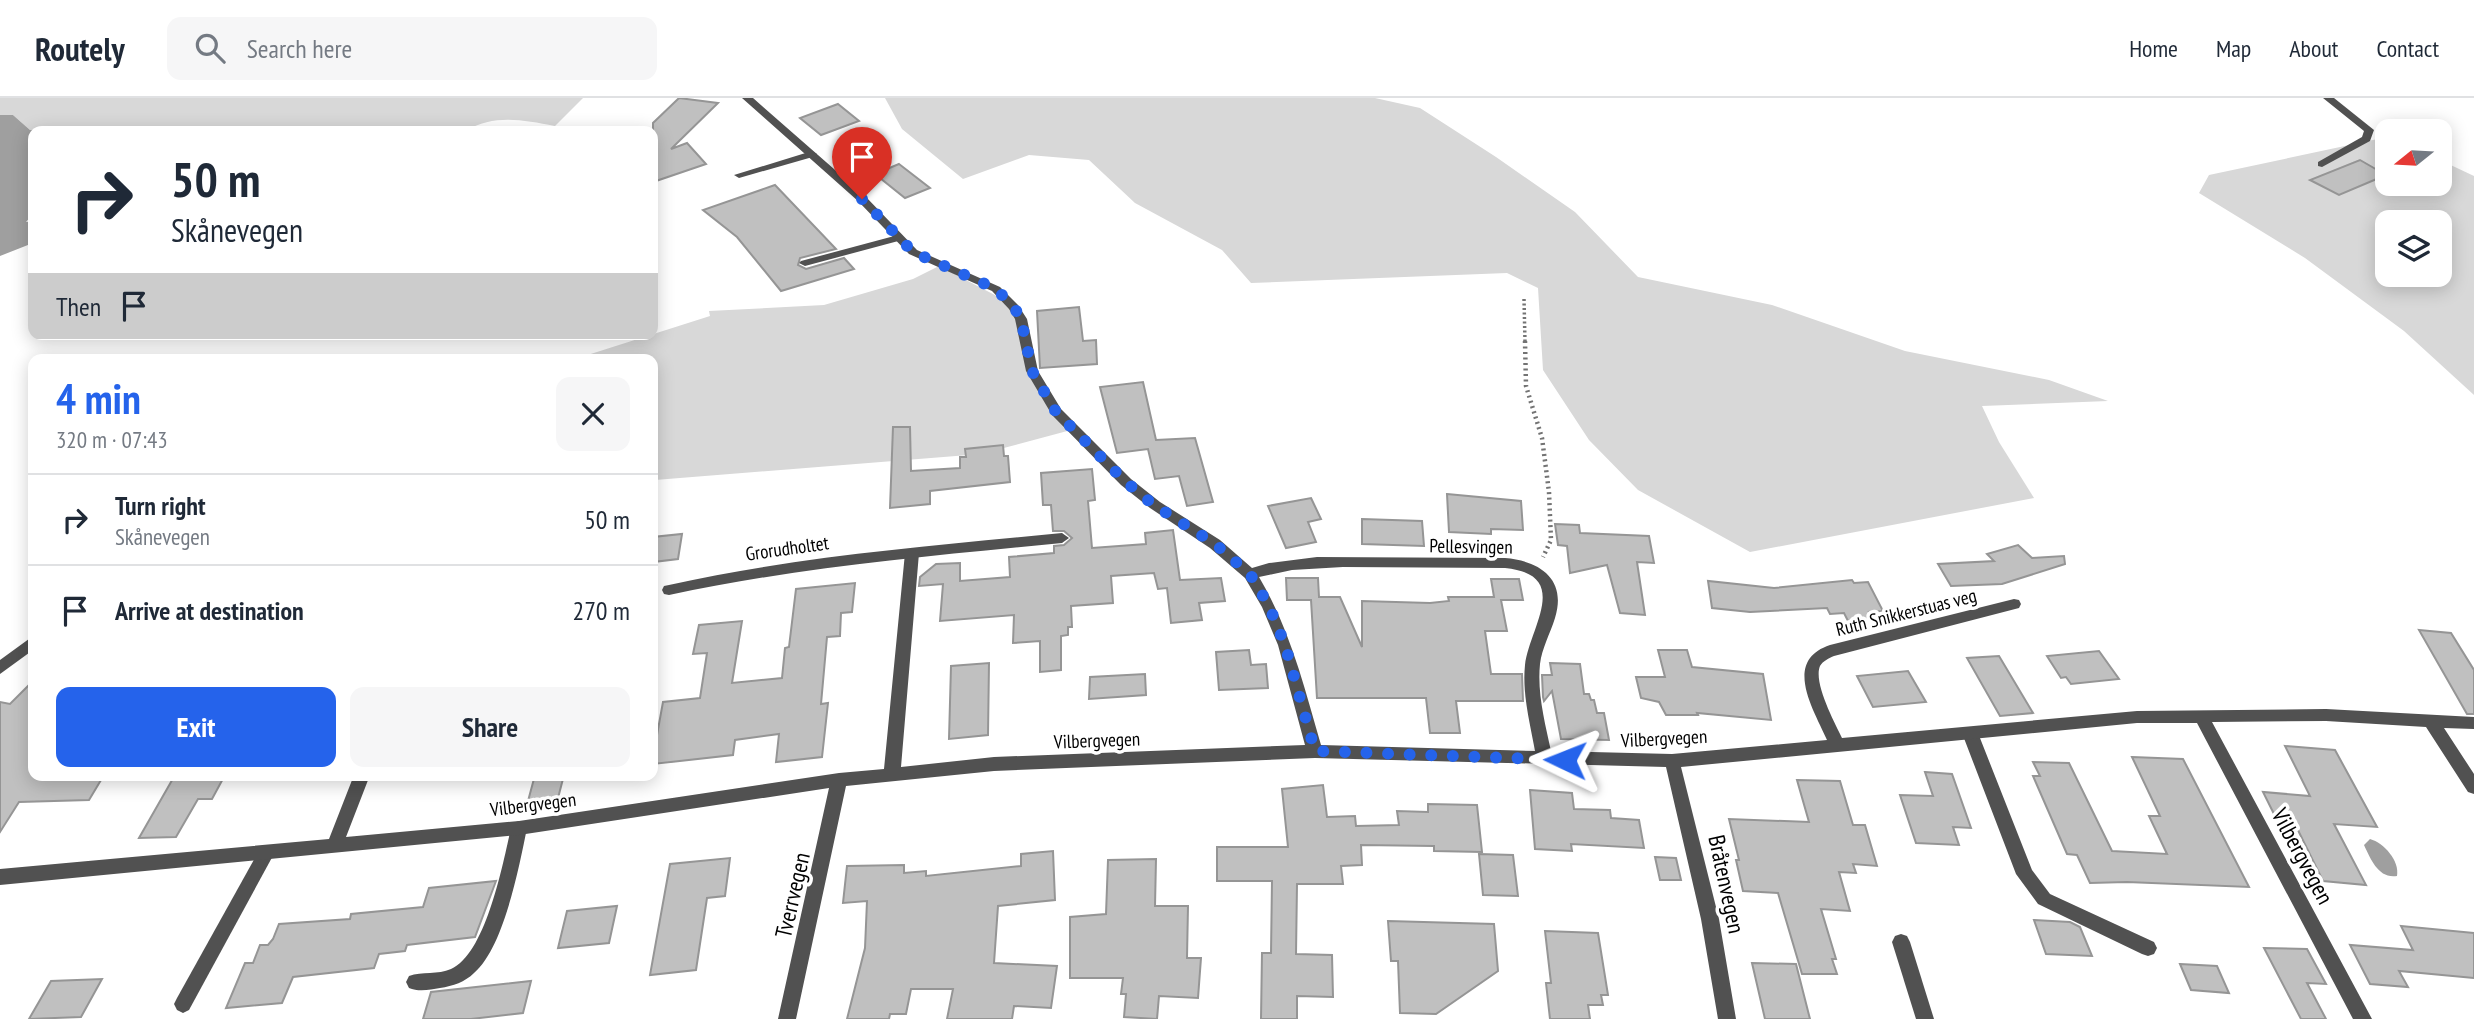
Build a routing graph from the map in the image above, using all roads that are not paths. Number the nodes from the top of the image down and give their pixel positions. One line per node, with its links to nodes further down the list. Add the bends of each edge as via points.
1 (747, 98): 3 (street)
2 (2328, 98): 4 (street, via 2369,130 2365,139)
3 (812, 154): 5 (street); 6 (street)
4 (2322, 164)
5 (739, 175)
6 (898, 237): 7 (street); 10 (street, via 926,260 996,289 1021,319 1032,371 1056,412 1126,482)
7 (805, 263)
8 (1062, 538): 9 (street, Grorudholtet)
9 (912, 553): 11 (street, Grorudholtet, via 727,576); 23 (street)
10 (1250, 574): 20 (street, via 1285,645); 21 (street, Pellesvingen, via 1272,567 1329,564 1497,565 1538,571 1550,604 1546,631 1532,667)
11 (669, 590)
12 (2014, 604): 19 (street, Ruth Snikkerstuas veg, via 1830,651 1818,658 1812,678)
13 (28, 646): 14 (street)
14 (0, 668)
15 (2201, 716): 16 (street, Vilbergvegen); 18 (street, Vilbergvegen, via 2137,717); 38 (street, Vilbergvegen)
16 (2430, 720): 17 (street, Vilbergvegen); 26 (street)
17 (2474, 723)
18 (1970, 733): 19 (street, Vilbergvegen); 32 (street, via 2025,874 2044,899)
19 (1837, 744): 22 (street, Vilbergvegen)
20 (1315, 751): 21 (street, Vilbergvegen); 23 (street, Vilbergvegen, via 994,764)
21 (1544, 759): 22 (street, Vilbergvegen)
22 (1672, 761): 36 (street, Bråtenvegen, via 1710,919)
23 (892, 774): 24 (street, Vilbergvegen)
24 (839, 780): 27 (street, Vilbergvegen); 35 (street, Tverrvegen)
25 (360, 781): 28 (street)
26 (2474, 787)
27 (519, 828): 28 (street, Vilbergvegen); 33 (street, via 479,956 459,975)
28 (335, 845): 29 (street, Vilbergvegen)
29 (267, 852): 30 (street, Vilbergvegen); 34 (street)
30 (0, 877)
31 (1901, 942): 37 (street)
32 (2148, 948)
33 (415, 982)
34 (183, 1004)
35 (787, 1019)
36 (1727, 1019)
37 (1925, 1019)
38 (2363, 1019)

